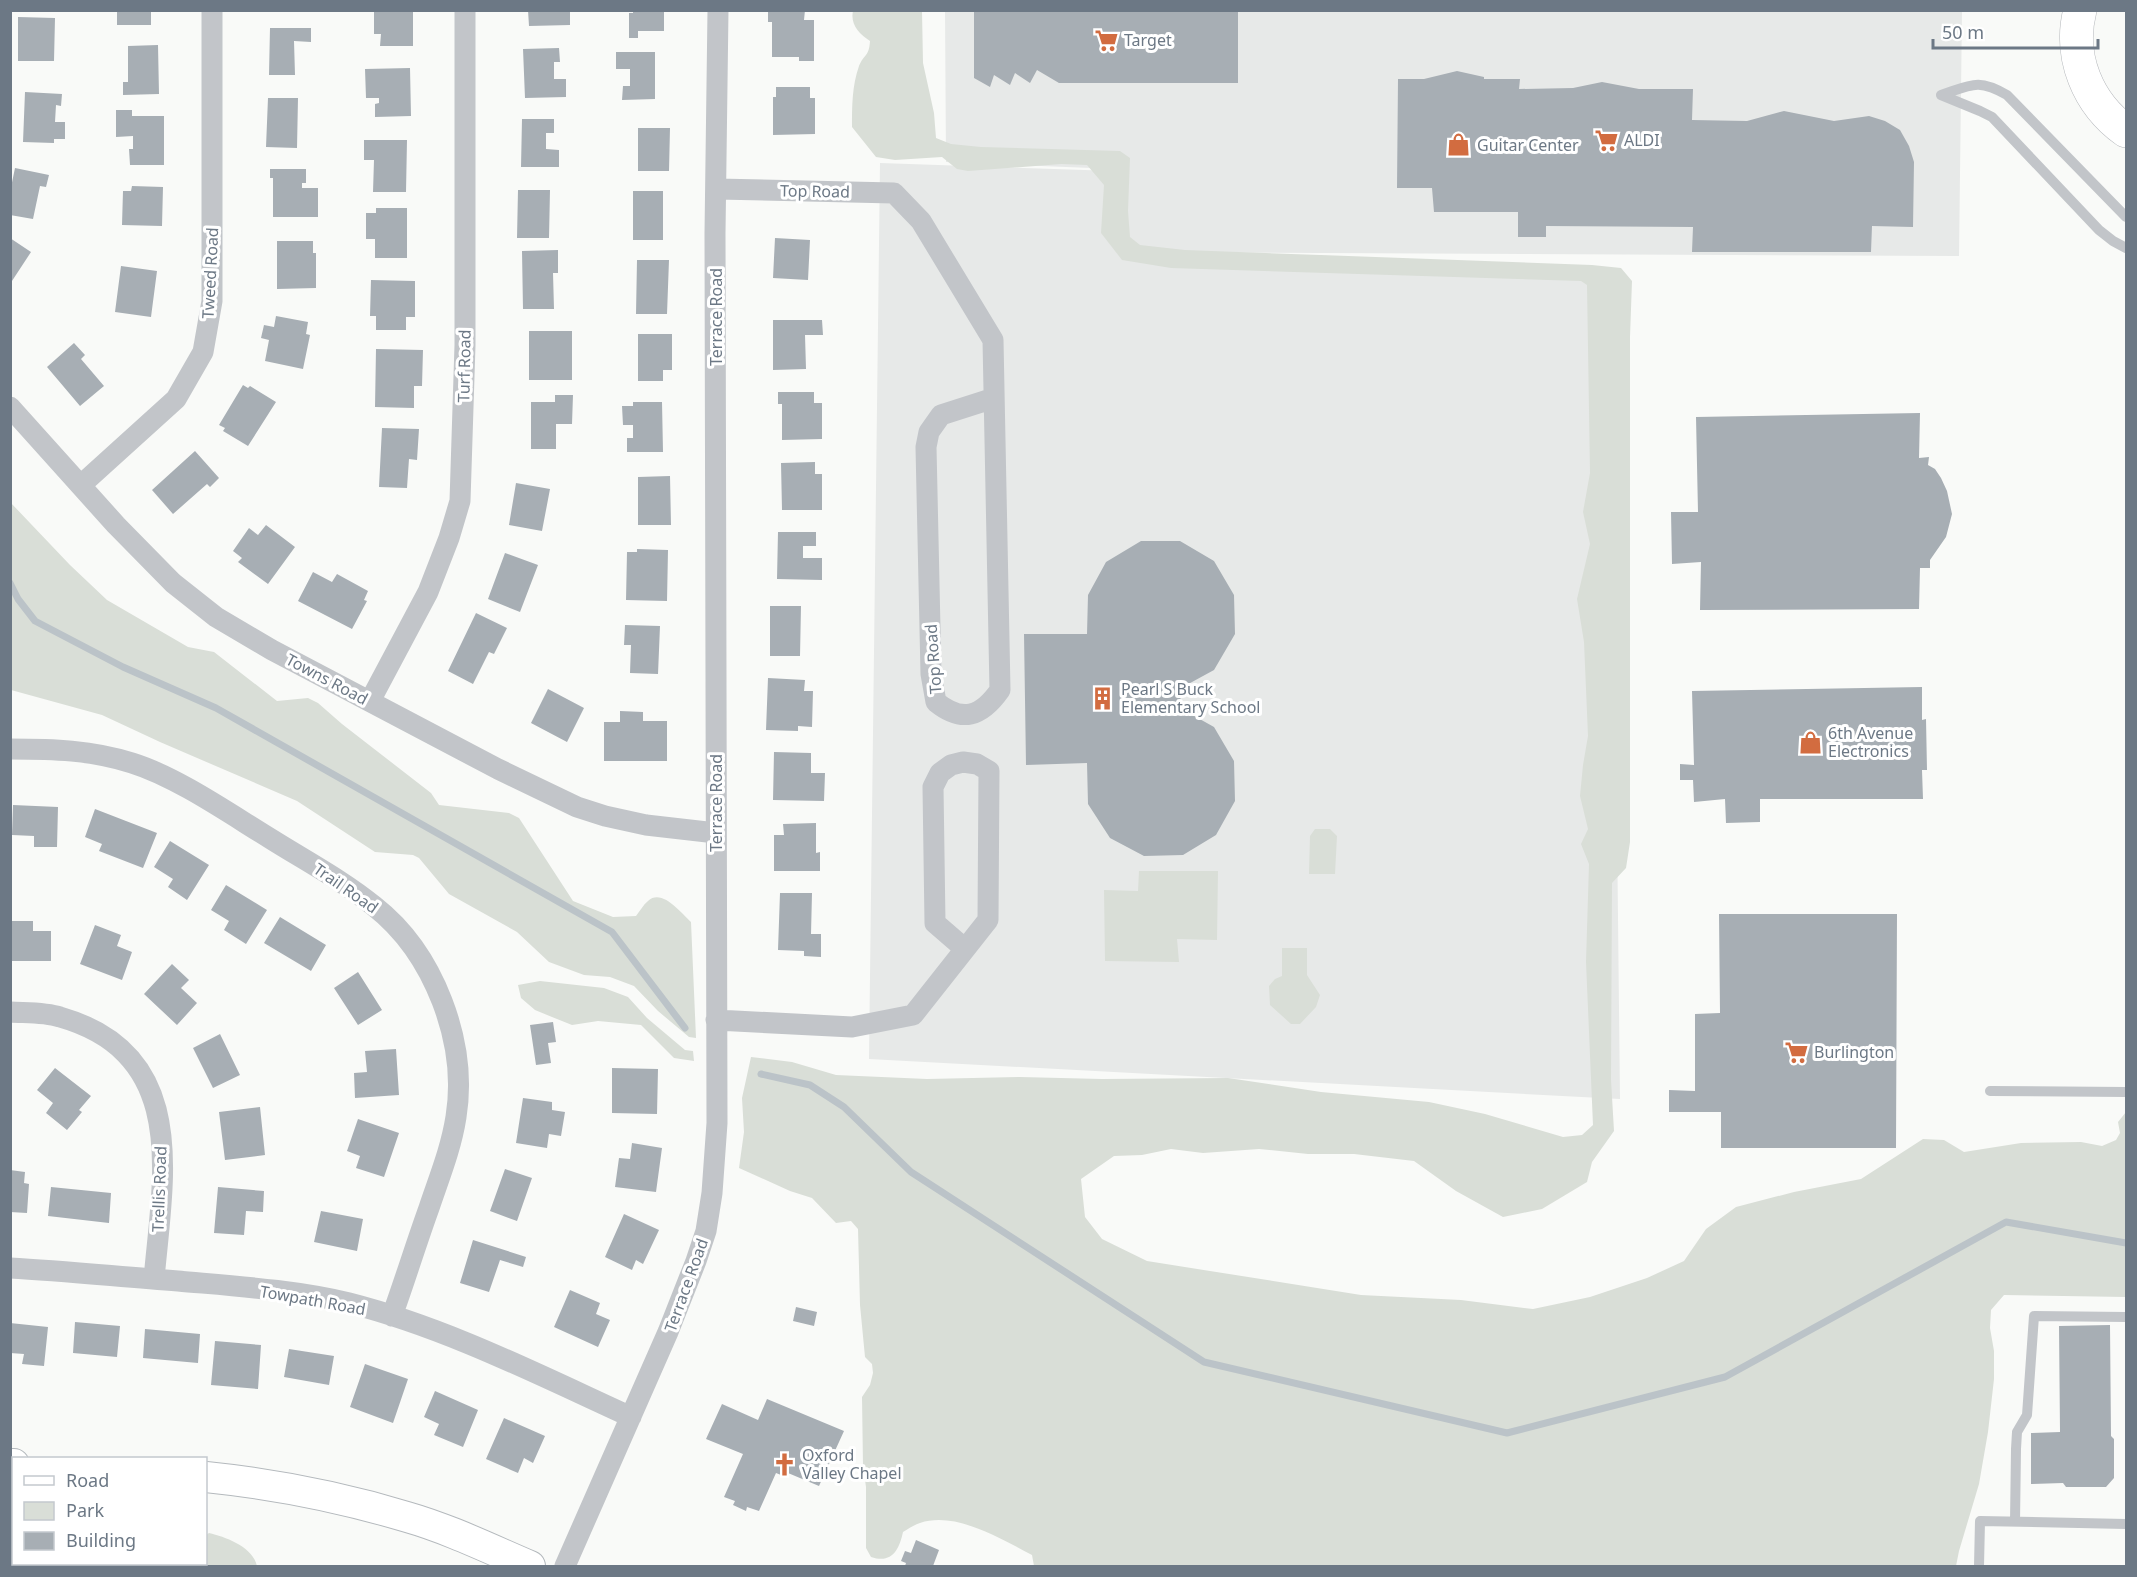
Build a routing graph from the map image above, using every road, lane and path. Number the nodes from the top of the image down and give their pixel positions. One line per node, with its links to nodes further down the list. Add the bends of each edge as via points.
1 (213, 10): 11 (street, Tweed Road, via 212,301 203,352 176,399)
2 (465, 10): 12 (street, Turf Road, via 465,345 460,501 428,592)
3 (717, 10): 6 (street, Terrace Road)
4 (2080, 10): 5 (main road, via 2076,40 2083,74 2100,106)
5 (2127, 131)
6 (717, 189): 9 (street, Top Road, via 894,193 921,221 993,340); 14 (street, Terrace Road)
7 (2127, 217): 8 (lane, via 2007,95 1990,85 1975,84 1941,95 1992,117 2099,230)
8 (2127, 248)
9 (994, 399): 9 (street, Top Road, via 941,415 929,432 926,447 931,674 936,702 950,713 976,713 990,704 1000,690)
10 (10, 407): 11 (street, Towns Road)
11 (81, 485): 12 (street, Towns Road, via 172,583 216,617)
12 (370, 701): 14 (street, Towns Road, via 577,807 646,825)
13 (10, 749): 22 (street, Trail Road, via 100,754 162,775 336,878 376,907 424,962 444,1006 456,1054 458,1096 442,1173)
14 (716, 833): 17 (street, Terrace Road)
15 (964, 949): 15 (street, via 988,920 988,771 963,762 940,773 933,787 933,816 935,923); 17 (street, via 913,1015 852,1026)
16 (10, 1012): 21 (street, Trellis Road, via 59,1016 104,1035 122,1050 152,1094 163,1154)
17 (716, 1020): 24 (street, Terrace Road, via 717,1123 706,1232)
18 (1990, 1091): 19 (lane)
19 (2127, 1092)
20 (10, 1268): 21 (street, Towpath Road)
21 (154, 1279): 22 (street, Towpath Road, via 320,1298)
22 (392, 1316): 24 (street, Towpath Road, via 474,1346)
23 (2127, 1317): 26 (lane, via 2034,1316 2027,1415 2016,1440)
24 (631, 1417): 29 (street, Terrace Road)
25 (207, 1477): 28 (main road, via 266,1484 409,1517)
26 (2015, 1522): 27 (lane); 30 (lane, via 1980,1521)
27 (2127, 1524)
28 (530, 1566)
29 (565, 1566)
30 (1979, 1566)

